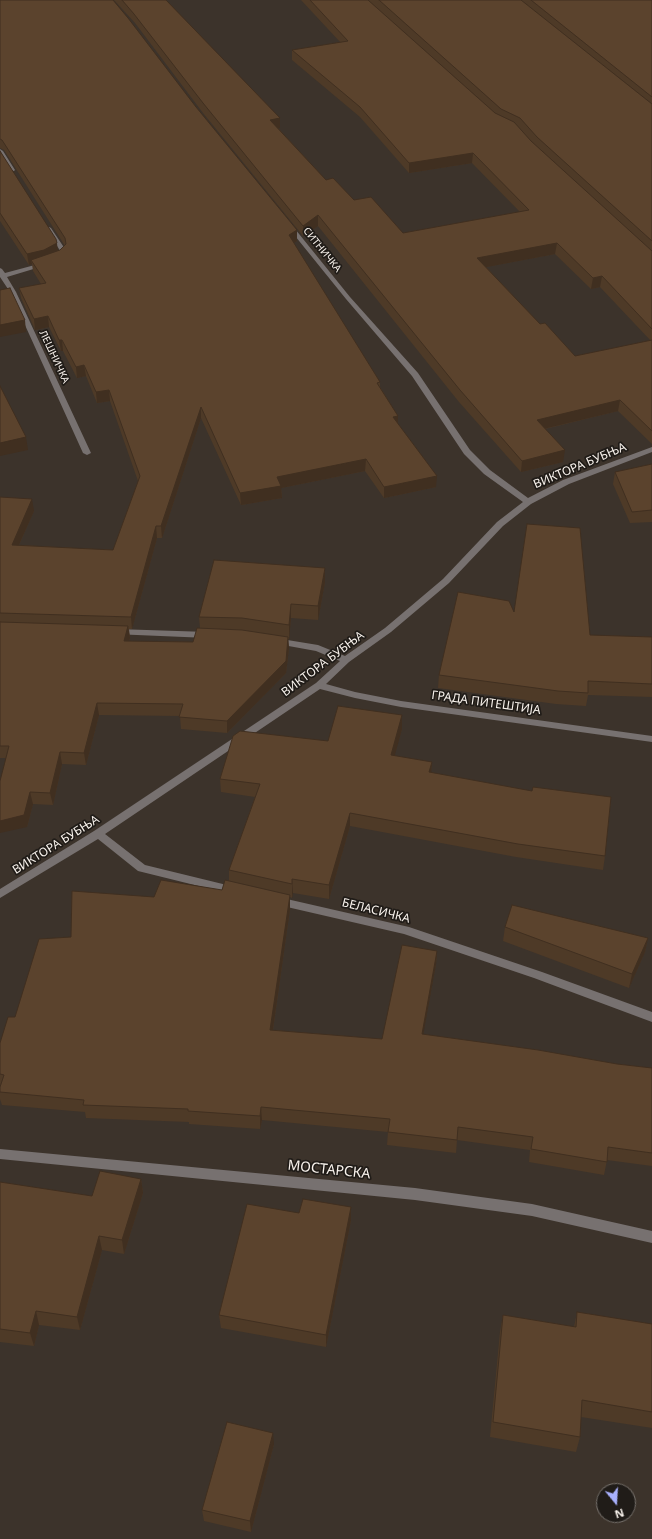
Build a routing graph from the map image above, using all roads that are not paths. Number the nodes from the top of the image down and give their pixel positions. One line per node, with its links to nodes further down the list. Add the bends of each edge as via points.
1 (0, 151): 2 (street)
2 (16, 177)
3 (284, 218): 8 (street, СИТНИЧКА, via 353,304 415,375 467,452 487,472)
4 (45, 223): 5 (street, via 63,254 48,264)
5 (2, 273): 7 (street, ЛЕШНИЧКА)
6 (652, 449): 8 (street, ВИКТОРА БУБЊА, via 566,482)
7 (87, 453)
8 (528, 502): 12 (street, ВИКТОРА БУБЊА, via 500,524 446,581 388,630)
9 (107, 632): 10 (street)
10 (221, 636)
11 (269, 640): 12 (street, via 318,648)
12 (346, 660): 13 (street, ВИКТОРА БУБЊА)
13 (319, 685): 14 (street, ГРАДА ПИТЕШТИЈА, via 401,704); 15 (street, ВИКТОРА БУБЊА)
14 (652, 739)
15 (98, 834): 16 (street, via 142,868); 17 (street, ВИКТОРА БУБЊА)
16 (243, 893)
17 (0, 894)
18 (266, 898): 19 (street, БЕЛАСИЧКА, via 405,930)
19 (652, 1017)
20 (0, 1154): 21 (street, МОСТАРСКА, via 415,1194 532,1210)
21 (652, 1237)

